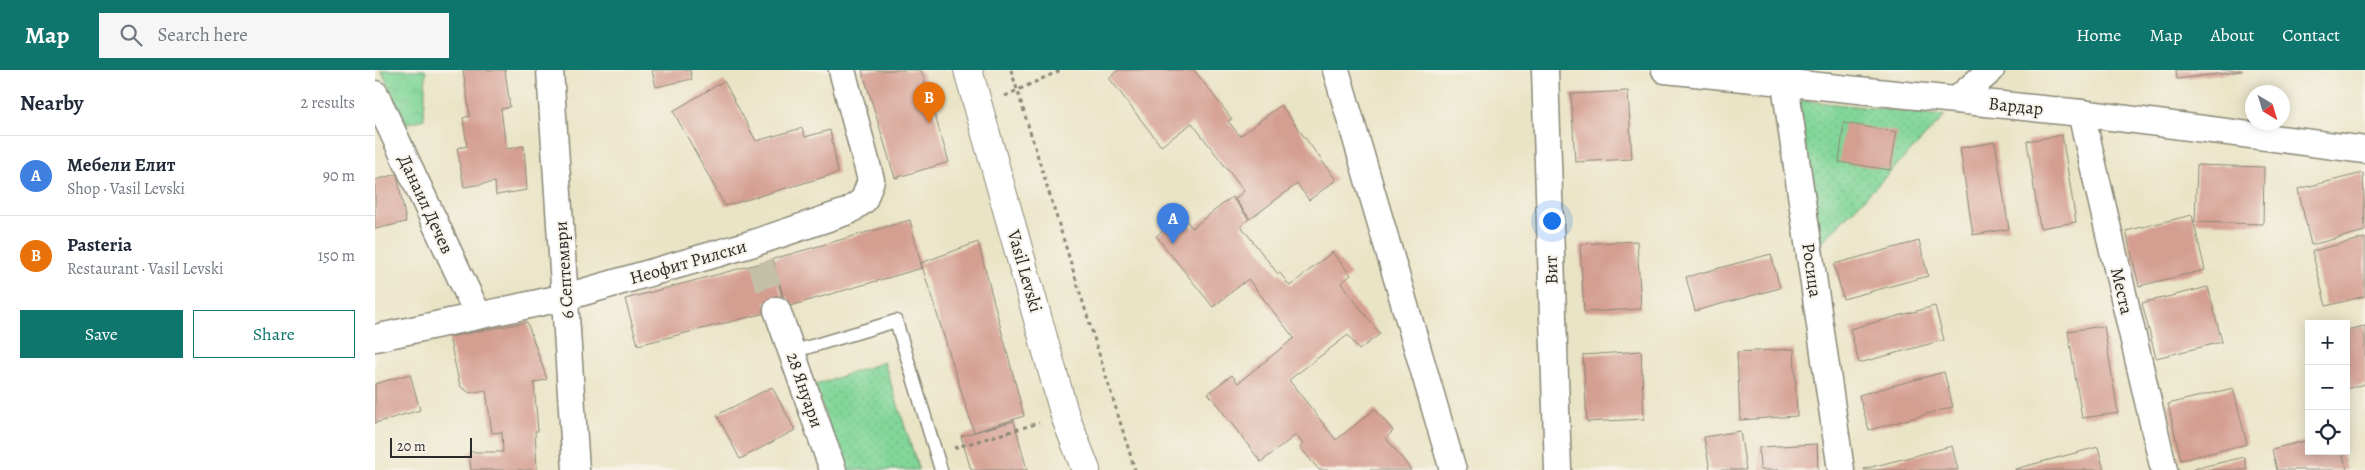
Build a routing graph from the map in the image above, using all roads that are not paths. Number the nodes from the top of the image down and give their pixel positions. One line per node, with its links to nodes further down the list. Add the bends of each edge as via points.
1 (550, 70): 13 (street, 6 Септември)
2 (842, 70): 13 (street, Неофит Рилски, via 871,180 864,200 849,211 757,253)
3 (968, 70): 21 (street, Vasil Levski, via 1065,416)
4 (1336, 70): 22 (street)
5 (1545, 70): 23 (street, Вит)
6 (1665, 70): 8 (street, Вардар)
7 (1991, 70): 10 (street)
8 (1784, 76): 10 (street, Вардар); 24 (street, Росица)
9 (375, 94): 15 (street, Данаил Дечев)
10 (1957, 100): 11 (street, Вардар)
11 (2081, 113): 12 (street, Вардар); 25 (street, Места)
12 (2365, 150)
13 (566, 296): 15 (street, Неофит Рилски); 18 (street, 6 Септември)
14 (777, 310): 17 (street, 28 Януари)
15 (478, 315): 16 (street, Неофит Рилски)
16 (375, 338)
17 (792, 352): 19 (street, 28 Януари); 20 (lane, via 896,321)
18 (576, 470)
19 (833, 470)
20 (941, 470)
21 (1086, 470)
22 (1453, 470)
23 (1558, 470)
24 (1841, 470)
25 (2164, 470)

